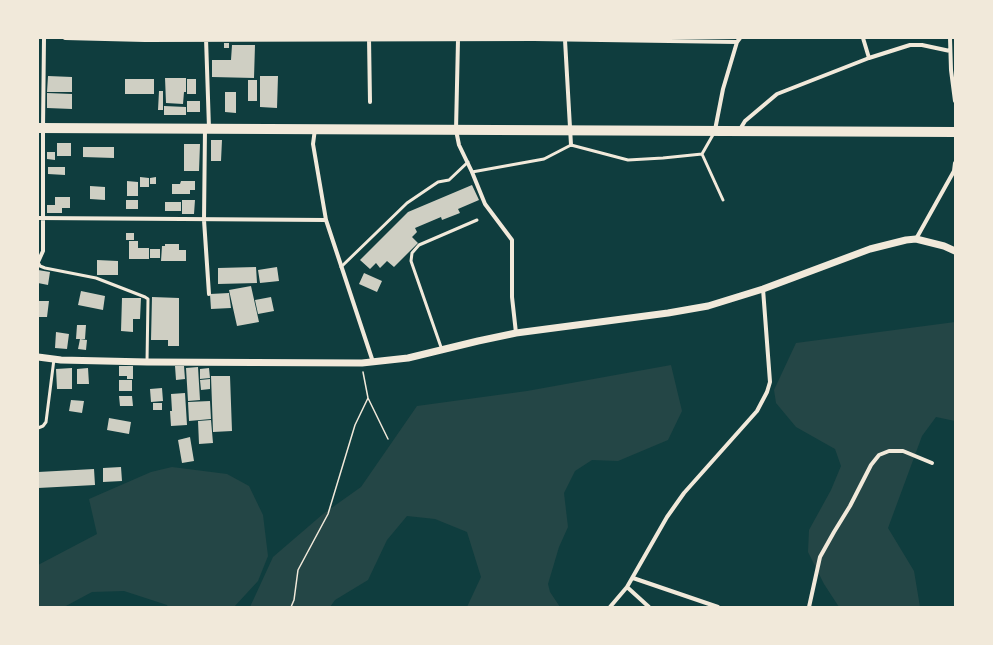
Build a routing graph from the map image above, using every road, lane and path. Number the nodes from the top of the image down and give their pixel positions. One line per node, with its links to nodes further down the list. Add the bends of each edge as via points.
1 (44, 38): 16 (street)
2 (65, 38): 6 (street)
3 (370, 38): 7 (street); 8 (street); 15 (street)
4 (863, 38): 12 (street)
5 (950, 38): 11 (street)
6 (145, 39): 7 (street)
7 (206, 39): 17 (street)
8 (458, 40): 9 (street); 19 (street)
9 (565, 40): 10 (street); 20 (street)
10 (738, 40): 21 (street, via 723,89)
11 (950, 51): 12 (street, via 910,45); 13 (street)
12 (869, 58): 22 (street, via 777,94 745,121)
13 (953, 70): 14 (street)
14 (955, 101)
15 (370, 102)
16 (40, 128): 17 (highway); 31 (street)
17 (207, 129): 18 (highway); 32 (street)
18 (315, 129): 19 (highway); 33 (street, via 313,144)
19 (456, 130): 20 (highway); 26 (street, via 459,145)
20 (570, 130): 21 (highway); 24 (street)
21 (715, 131): 22 (highway); 25 (lane)
22 (738, 132): 23 (highway)
23 (955, 132)
24 (571, 145): 25 (lane, via 628,160); 28 (lane, via 544,159)
25 (702, 154): 29 (lane)
26 (468, 162): 28 (street); 38 (lane, via 449,180 438,182 406,203)
27 (955, 163): 35 (street, via 954,171)
28 (472, 172): 41 (street, via 485,204 512,240 512,297)
29 (722, 200)
30 (38, 218): 31 (street)
31 (43, 218): 32 (street); 37 (street, via 43,251)
32 (204, 220): 33 (street); 40 (street)
33 (326, 220): 38 (street)
34 (477, 220): 42 (lane, via 419,245 412,253 411,261)
35 (916, 239): 36 (street); 39 (street, via 870,249)
36 (955, 251)
37 (38, 262): 45 (lane, via 44,268 96,278 148,299)
38 (341, 267): 46 (street)
39 (763, 289): 41 (street, via 708,306); 52 (street, via 770,382 767,392 756,411 667,516)
40 (208, 294)
41 (516, 333): 42 (street)
42 (442, 350): 46 (street, via 408,358)
43 (38, 357): 44 (street)
44 (54, 359): 45 (street); 49 (lane, via 46,422)
45 (146, 362): 47 (street)
46 (373, 362): 47 (street)
47 (362, 363): 48 (path)
48 (368, 398): 50 (path); 54 (path, via 355,425 328,514 298,570)
49 (38, 428)
50 (388, 439)
51 (932, 464): 58 (street, via 903,451 890,451 879,455 820,557)
52 (633, 578): 53 (street); 57 (street)
53 (627, 587): 55 (street); 56 (street)
54 (291, 607)
55 (610, 607)
56 (649, 607)
57 (718, 607)
58 (809, 607)

